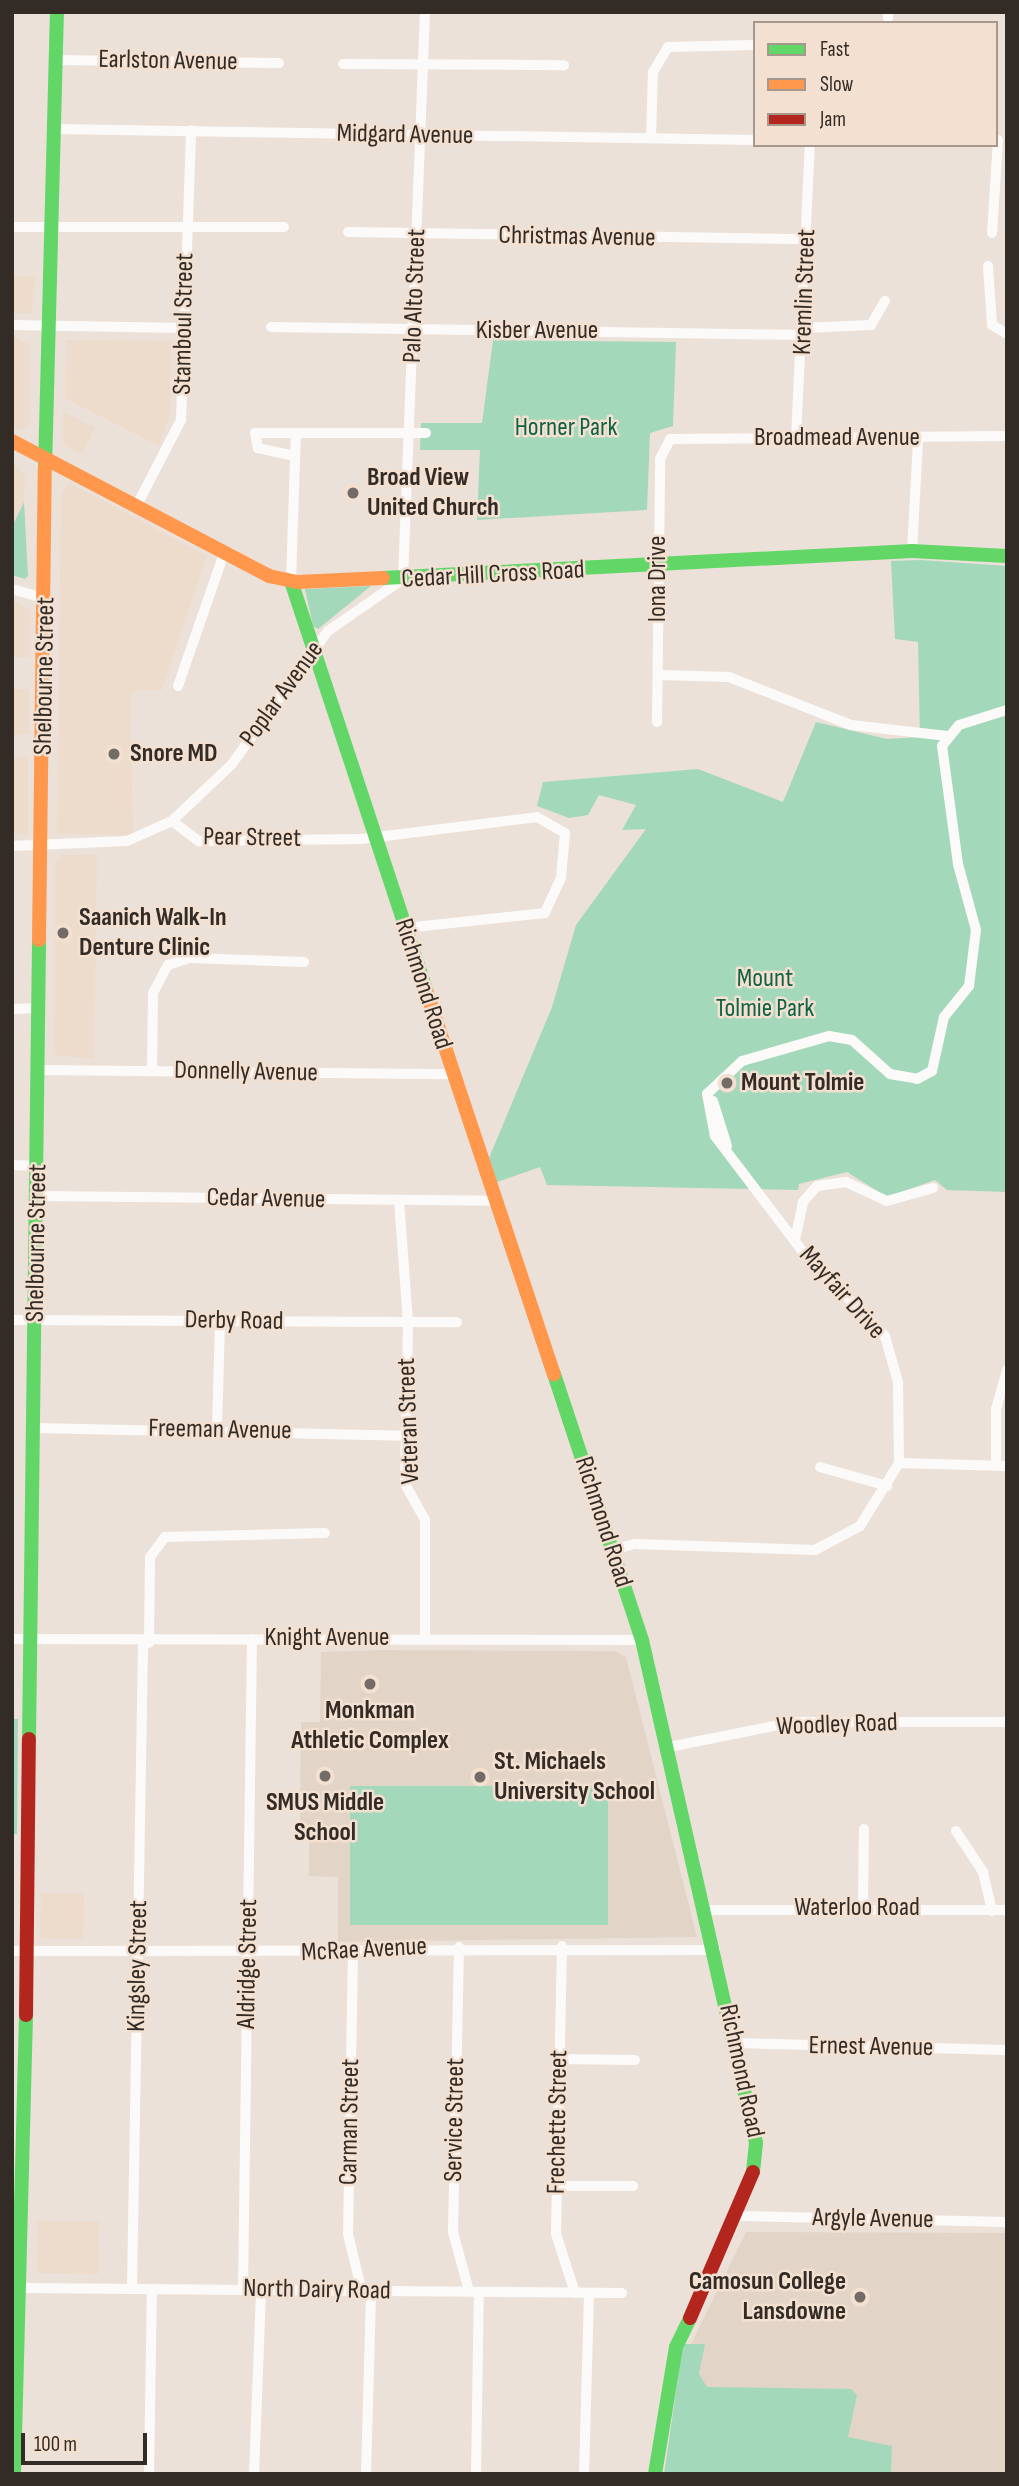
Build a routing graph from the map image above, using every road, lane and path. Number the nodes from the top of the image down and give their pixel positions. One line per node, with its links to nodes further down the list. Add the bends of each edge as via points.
1 (57, 12): 4 (main road, Shelbourne Street)
2 (425, 12): 7 (street, Palo Alto Street)
3 (753, 45): 12 (street, via 668,47 653,72)
4 (56, 60): 5 (street, Earlston Avenue); 9 (main road, Shelbourne Street)
5 (279, 63)
6 (343, 64): 7 (street)
7 (424, 65): 8 (street); 11 (street, Palo Alto Street)
8 (564, 65)
9 (55, 129): 10 (street, Midgard Avenue); 18 (main road, Shelbourne Street)
10 (191, 130): 11 (street, Midgard Avenue); 19 (street, Stamboul Street)
11 (422, 136): 12 (street, Midgard Avenue); 22 (street, Palo Alto Street)
12 (651, 138): 13 (street, Midgard Avenue)
13 (753, 140)
14 (1000, 140): 21 (street)
15 (810, 147): 23 (street, Kremlin Street)
16 (12, 227): 18 (street)
17 (284, 227): 19 (street)
18 (54, 228): 19 (street); 27 (main road, Shelbourne Street)
19 (187, 228): 29 (street, Stamboul Street)
20 (348, 232): 22 (street, Christmas Avenue)
21 (992, 233)
22 (418, 235): 23 (street, Christmas Avenue); 30 (street, Palo Alto Street)
23 (806, 239): 31 (street, Kremlin Street)
24 (988, 267): 32 (street, via 992,326)
25 (885, 301): 31 (street, Kisber Avenue, via 872,325)
26 (12, 325): 27 (street)
27 (49, 326): 29 (street); 42 (main road, Shelbourne Street)
28 (271, 327): 30 (street, Kisber Avenue)
29 (184, 328): 43 (street, Stamboul Street, via 180,427)
30 (414, 330): 31 (street, Kisber Avenue); 34 (street, Palo Alto Street)
31 (802, 331): 37 (street, Kremlin Street)
32 (1007, 334)
33 (296, 433): 34 (street); 41 (street); 41 (street, via 262,429 253,438 258,448)
34 (408, 433): 35 (street); 48 (street, Palo Alto Street)
35 (426, 433)
36 (1005, 436): 39 (street, Broadmead Avenue)
37 (796, 438): 38 (street, Broadmead Avenue); 39 (street, Broadmead Avenue)
38 (670, 439): 47 (street, Iona Drive, via 660,459)
39 (918, 439): 44 (street)
40 (12, 441): 42 (main road, Cedar Hill Cross Road)
41 (295, 456): 49 (street)
42 (45, 458): 43 (main road, Cedar Hill Cross Road); 51 (main road, Shelbourne Street)
43 (136, 507): 45 (main road, Cedar Hill Cross Road)
44 (912, 551): 46 (main road, Cedar Hill Cross Road); 47 (main road, Cedar Hill Cross Road)
45 (224, 552): 49 (main road, Cedar Hill Cross Road); 54 (street)
46 (1007, 556)
47 (656, 566): 48 (main road, Cedar Hill Cross Road); 53 (street, Iona Drive)
48 (403, 579): 49 (main road, Cedar Hill Cross Road); 52 (street, Poplar Avenue, via 349,612)
49 (291, 581): 52 (main road, Richmond Road)
50 (12, 589): 51 (street)
51 (46, 598): 60 (main road, Shelbourne Street)
52 (311, 650): 58 (street, Poplar Avenue, via 232,764); 59 (main road, Richmond Road)
53 (660, 675): 56 (street, Iona Drive); 57 (street, via 729,677 851,725)
54 (178, 686)
55 (1007, 710): 57 (street, via 975,718)
56 (657, 722)
57 (947, 736): 75 (street, Mayfair Drive, via 942,769 976,930 969,986 944,1017 932,1071 917,1079 890,1074 852,1040 829,1036 742,1061 708,1089 707,1116)
58 (172, 821): 59 (street, Pear Street, via 199,841); 60 (street, Pear Street, via 127,841)
59 (376, 837): 62 (main road, Richmond Road); 62 (street, Pear Street, via 537,817 554,822 567,839 545,913)
60 (43, 845): 61 (street, Pear Street); 64 (main road, Shelbourne Street)
61 (12, 846)
62 (405, 928): 68 (main road, Richmond Road)
63 (304, 962): 67 (street, via 188,958 168,965 154,986)
64 (40, 1008): 65 (street); 66 (main road, Shelbourne Street)
65 (12, 1009)
66 (39, 1070): 67 (street, Donnelly Avenue); 70 (main road, Shelbourne Street)
67 (152, 1071): 68 (street, Donnelly Avenue)
68 (453, 1074): 74 (main road, Richmond Road)
69 (12, 1165): 70 (street)
70 (38, 1166): 72 (main road, Shelbourne Street)
71 (933, 1188): 75 (street, via 887,1201 846,1182 817,1186 803,1202)
72 (37, 1196): 73 (street, Cedar Avenue); 77 (main road, Shelbourne Street)
73 (399, 1200): 74 (street, Cedar Avenue); 80 (street, Veteran Street)
74 (495, 1201): 90 (main road, Richmond Road)
75 (795, 1240): 85 (street, Mayfair Drive, via 868,1314 891,1348 898,1382)
76 (12, 1320): 77 (street, Derby Road)
77 (36, 1320): 78 (street, Derby Road); 82 (main road, Shelbourne Street)
78 (220, 1321): 80 (street, Derby Road); 83 (street)
79 (457, 1322): 80 (street, Derby Road)
80 (408, 1324): 84 (street, Veteran Street)
81 (1007, 1370): 86 (street, via 996,1409)
82 (34, 1428): 83 (street, Freeman Avenue); 93 (main road, Shelbourne Street)
83 (217, 1429): 84 (street, Freeman Avenue)
84 (406, 1436): 91 (street, Veteran Street, via 406,1488 426,1525)
85 (900, 1463): 86 (street); 88 (street)
86 (1001, 1465)
87 (820, 1467): 88 (street)
88 (887, 1486): 90 (street, via 860,1526 815,1550 634,1544)
89 (325, 1533): 96 (street, Kingsley Street, via 165,1537 150,1557)
90 (613, 1550): 95 (main road, Richmond Road)
91 (425, 1638): 94 (street, Knight Avenue); 95 (street, Knight Avenue)
92 (12, 1639): 93 (street, Knight Avenue)
93 (31, 1639): 96 (street, Knight Avenue); 109 (main road, Shelbourne Street)
94 (252, 1639): 96 (street, Knight Avenue); 111 (street, Aldridge Street)
95 (642, 1640): 98 (main road, Richmond Road)
96 (146, 1643): 110 (street, Kingsley Street)
97 (1007, 1722): 98 (street, Woodley Road, via 794,1722)
98 (669, 1747): 102 (main road, Richmond Road)
99 (864, 1829): 101 (street)
100 (956, 1831): 103 (street, via 983,1872)
101 (863, 1906): 102 (street, Waterloo Road); 103 (street, Waterloo Road)
102 (706, 1910): 108 (main road, Richmond Road)
103 (992, 1910): 104 (street, Waterloo Road)
104 (1007, 1910)
105 (459, 1947): 106 (street, McRae Avenue); 107 (street, McRae Avenue); 126 (street, Service Street, via 453,2232)
106 (562, 1947): 108 (street, McRae Avenue); 114 (street, Frechette Street)
107 (353, 1950): 111 (street, McRae Avenue); 125 (street, Carman Street, via 348,2234)
108 (716, 1950): 112 (main road, Richmond Road)
109 (20, 1952): 110 (street, McRae Avenue); 120 (main road, Shelbourne Street)
110 (138, 1953): 111 (street, McRae Avenue); 121 (street, Kingsley Street)
111 (249, 1954): 123 (street, Aldridge Street)
112 (736, 2043): 113 (street, Ernest Avenue); 118 (main road, Richmond Road, via 758,2157)
113 (1007, 2050)
114 (559, 2059): 115 (street); 116 (street, Frechette Street)
115 (635, 2060)
116 (557, 2186): 117 (street); 127 (street, Frechette Street, via 557,2238)
117 (633, 2186)
118 (740, 2216): 119 (street, Argyle Avenue); 137 (main road, Richmond Road, via 677,2347)
119 (1007, 2222)
120 (16, 2288): 121 (street, North Dairy Road); 130 (main road, Shelbourne Street)
121 (132, 2289): 122 (street, North Dairy Road)
122 (152, 2289): 123 (street, North Dairy Road); 132 (street)
123 (243, 2289): 124 (street, North Dairy Road)
124 (261, 2290): 125 (street, North Dairy Road); 133 (street)
125 (366, 2292): 126 (street, North Dairy Road); 134 (street, Carman Street)
126 (474, 2292): 127 (street, North Dairy Road); 135 (street, Service Street)
127 (575, 2293): 128 (street, North Dairy Road)
128 (589, 2293): 129 (street, North Dairy Road); 136 (street)
129 (622, 2293)
130 (15, 2321): 131 (main road, Shelbourne Street)
131 (14, 2474)
132 (149, 2474)
133 (254, 2474)
134 (366, 2474)
135 (476, 2474)
136 (584, 2474)
137 (655, 2474)

